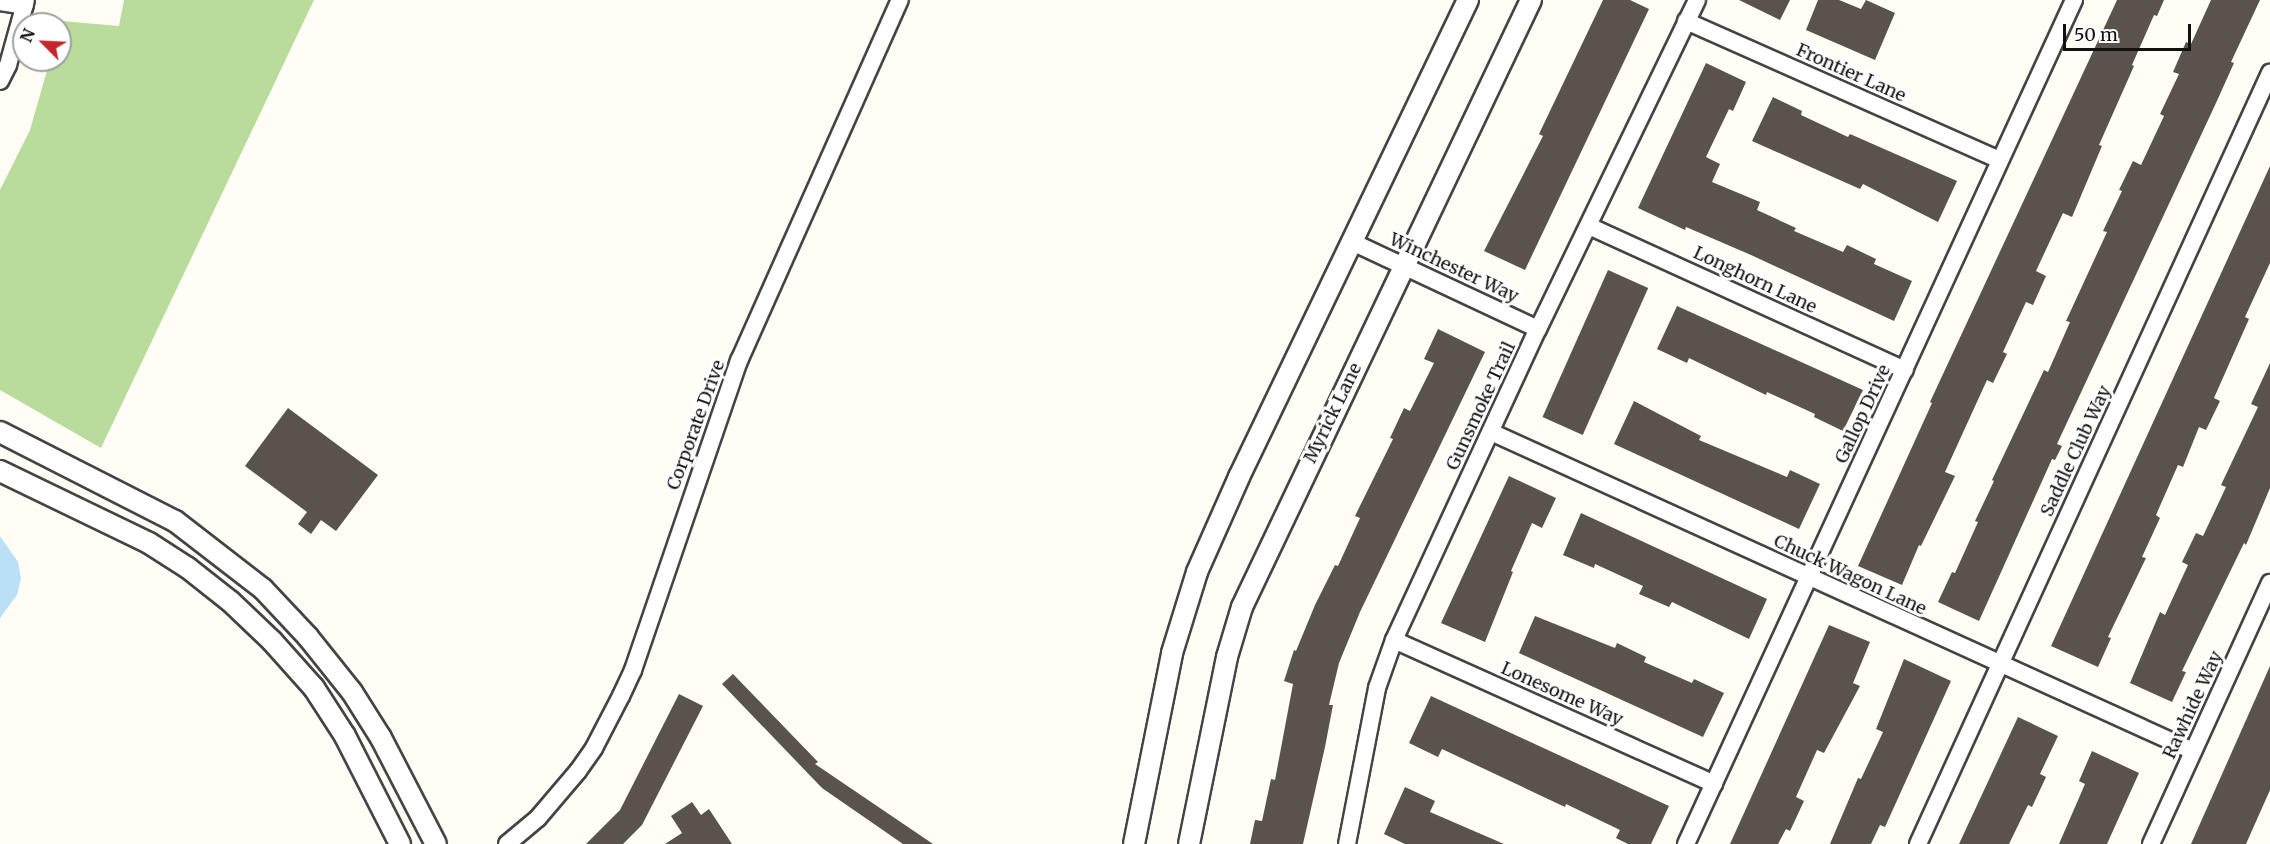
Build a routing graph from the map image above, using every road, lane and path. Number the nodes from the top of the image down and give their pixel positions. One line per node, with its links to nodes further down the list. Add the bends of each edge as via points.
1 (900, 0): 28 (street, Corporate Drive, via 732,379 621,696 578,771 538,818)
2 (1468, 0): 13 (street)
3 (1531, 0): 14 (street, Myrick Lane)
4 (1697, 0): 8 (street, Gunsmoke Trail)
5 (2074, 0): 11 (street, Gallop Drive)
6 (0, 2): 7 (street)
7 (25, 3): 10 (street)
8 (1686, 21): 11 (street, Frontier Lane); 12 (street, Gunsmoke Trail)
9 (2270, 74): 23 (street, Saddle Club Way)
10 (0, 81)
11 (2000, 160): 16 (street, Gallop Drive)
12 (1589, 226): 15 (street, Gunsmoke Trail); 16 (street, Longhorn Lane)
13 (1352, 242): 14 (street, Winchester Way); 29 (street, via 1197,572 1172,653)
14 (1404, 266): 15 (street, Winchester Way); 30 (street, Myrick Lane, via 1242,607 1227,657)
15 (1538, 329): 18 (street, Gunsmoke Trail)
16 (1905, 370): 20 (street, Gallop Drive)
17 (0, 432): 27 (street, via 166,516 210,545 263,589 352,692 381,738)
18 (1491, 432): 20 (street, Chuck Wagon Lane); 22 (street, Gunsmoke Trail)
19 (0, 471): 26 (street, via 149,543 230,601 314,688 345,736)
20 (1808, 577): 23 (street, Chuck Wagon Lane); 25 (street, Gallop Drive)
21 (2270, 583): 24 (street, Rawhide Way)
22 (1394, 639): 25 (street, Lonesome Way); 31 (street, Gunsmoke Trail, via 1377,688)
23 (2000, 664): 24 (street, Chuck Wagon Lane); 33 (street, Saddle Club Way)
24 (2193, 751): 34 (street, Rawhide Way)
25 (1714, 784): 32 (street, Gallop Drive)
26 (400, 844)
27 (436, 844)
28 (507, 844)
29 (1134, 844)
30 (1189, 844)
31 (1347, 844)
32 (1686, 844)
33 (1918, 844)
34 (2151, 844)

